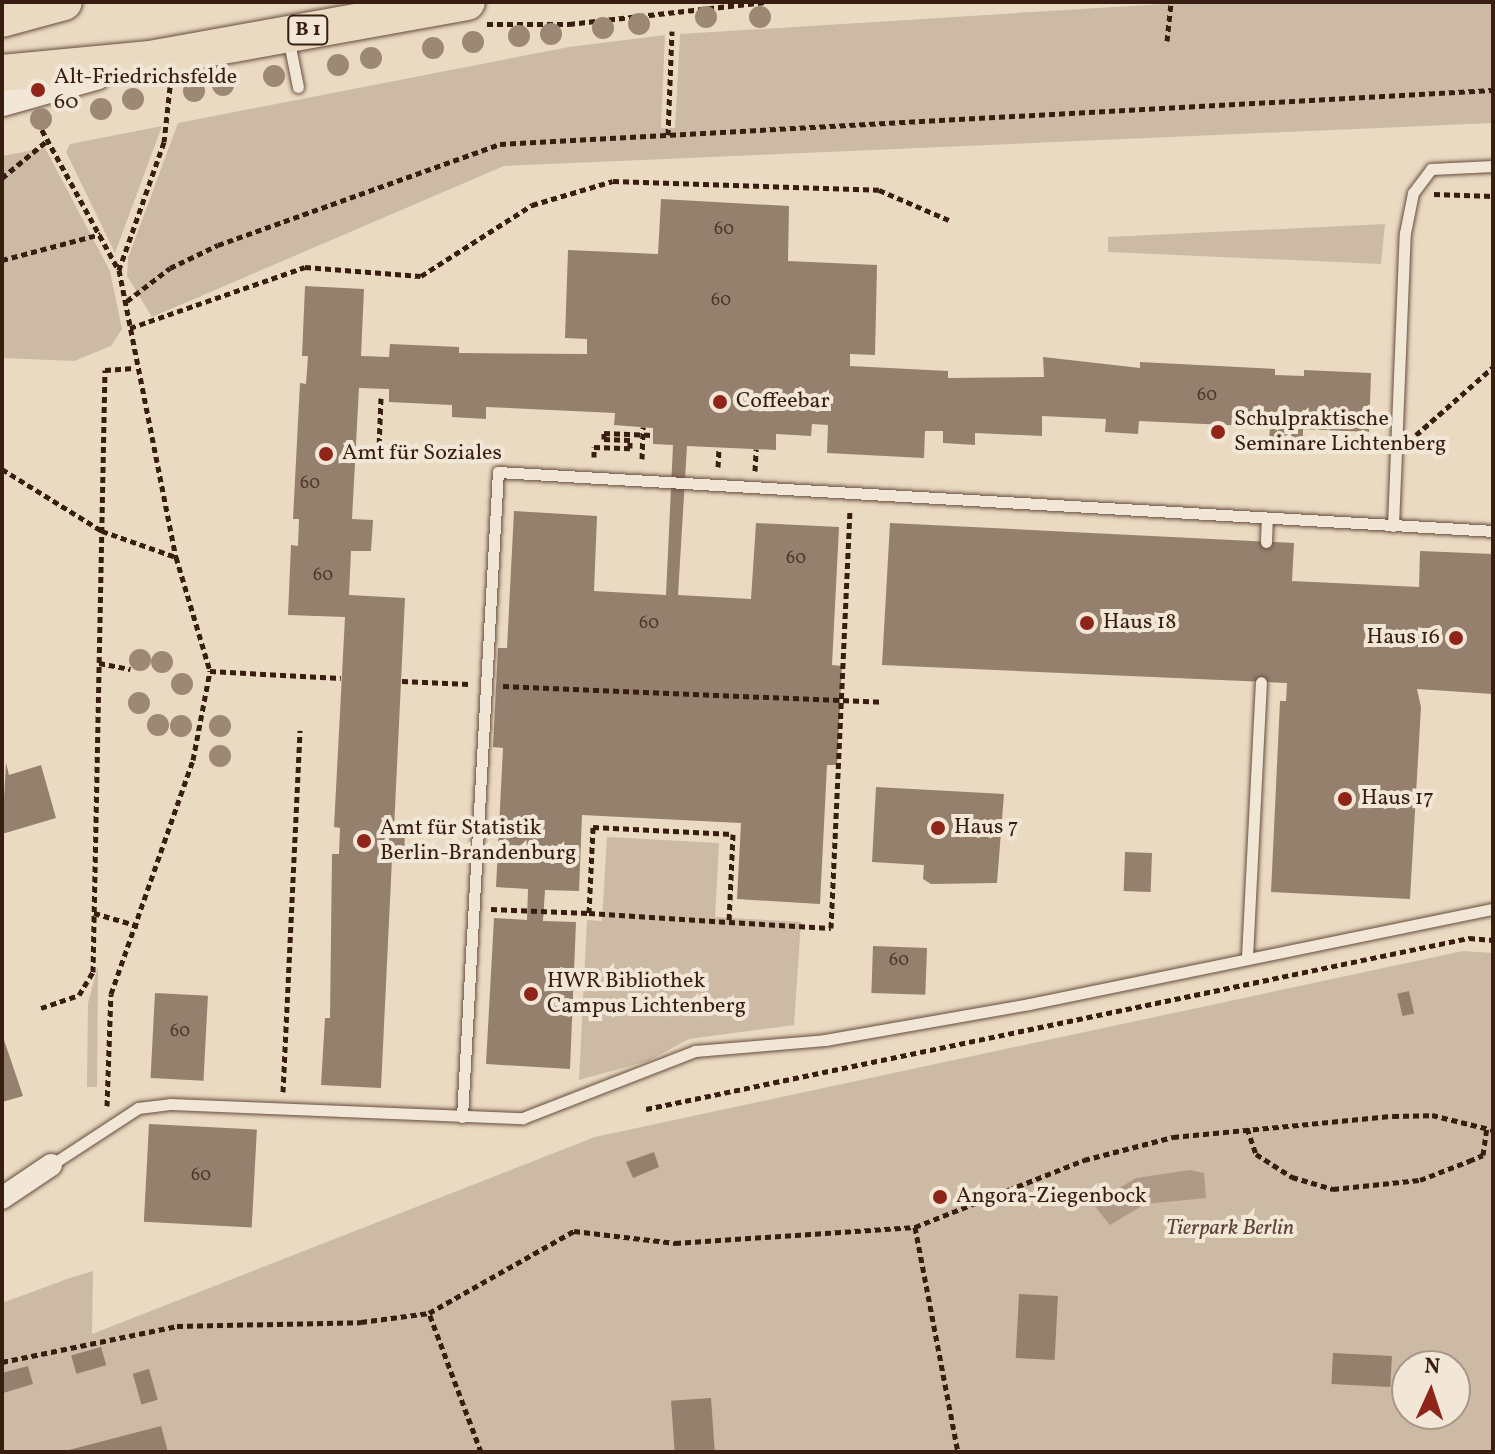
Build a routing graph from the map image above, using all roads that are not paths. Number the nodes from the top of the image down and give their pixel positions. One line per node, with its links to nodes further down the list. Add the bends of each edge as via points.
1 (64, 2): 3 (main road)
2 (467, 2): 4 (main road, B 1)
3 (2, 19)
4 (287, 33): 5 (main road, B 1); 7 (lane)
5 (160, 68): 6 (main road, B 1); 8 (main road)
6 (2, 73)
7 (298, 87)
8 (2, 100)
9 (1493, 166): 11 (lane, via 1431,169 1413,193 1405,233)
10 (1267, 518): 11 (lane); 13 (lane); 17 (lane, via 498,472)
11 (1393, 526): 12 (lane)
12 (1493, 531)
13 (1266, 542)
14 (1261, 682): 16 (lane)
15 (1493, 909): 16 (lane)
16 (1247, 957): 17 (lane, via 825,1040 695,1051 659,1070 523,1118)
17 (462, 1117): 18 (lane, via 159,1105 138,1108)
18 (51, 1165): 19 (street)
19 (2, 1198)

